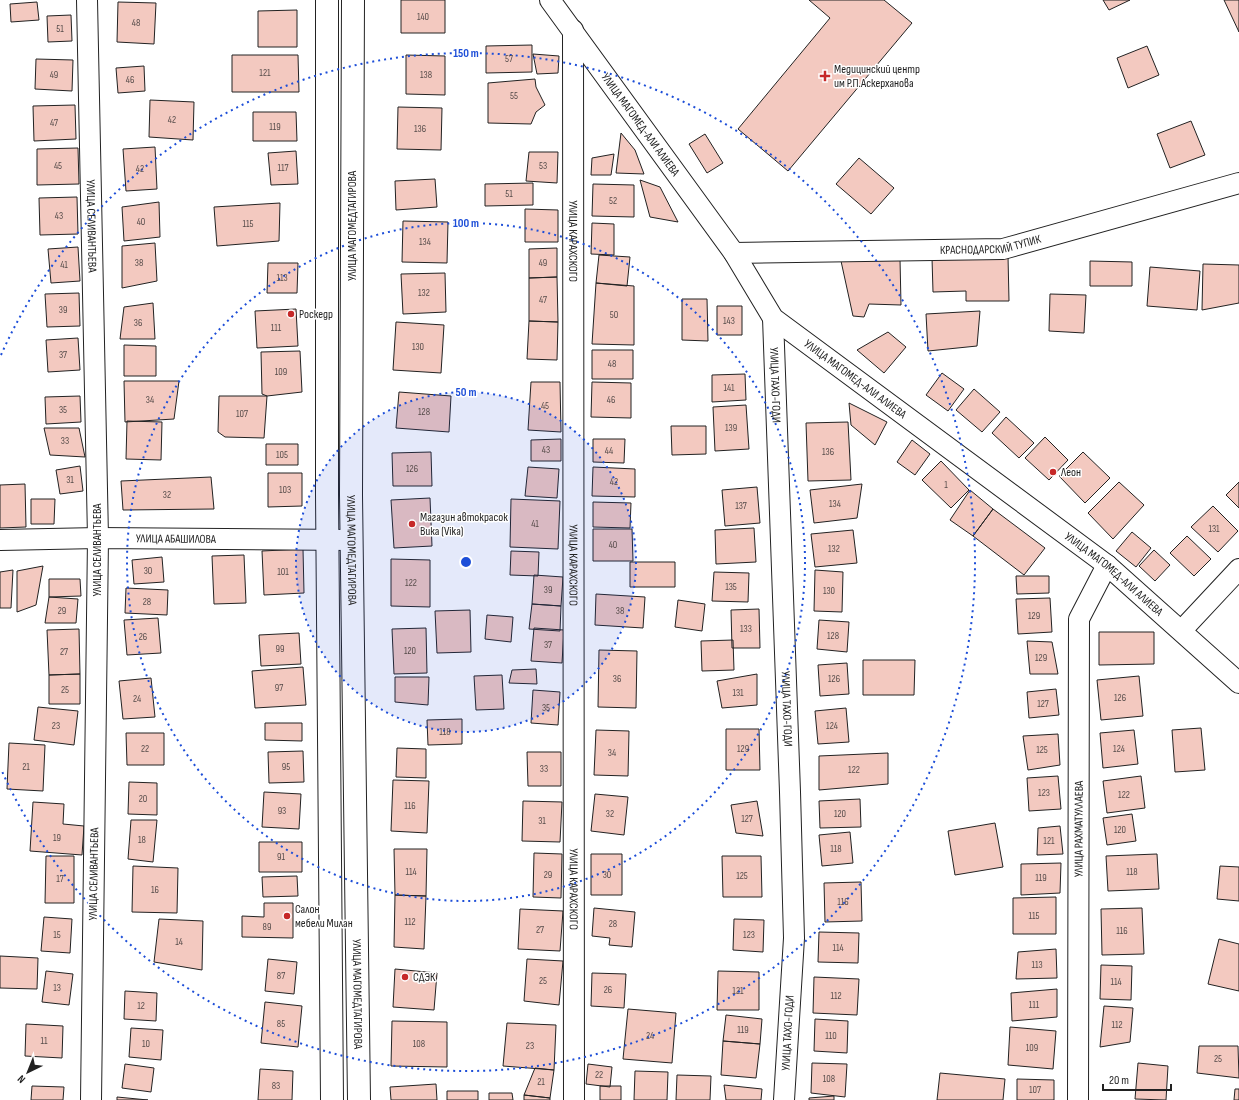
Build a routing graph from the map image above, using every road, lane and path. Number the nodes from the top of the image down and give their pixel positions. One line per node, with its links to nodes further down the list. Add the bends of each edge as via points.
1 (87, 0): 9 (street, УЛИЦА СЕЛИВАНТЬЕВА)
2 (328, 0): 11 (main road, УЛИЦА МАГОМЕДТАГИРОВА)
3 (353, 0): 12 (main road, УЛИЦА МАГОМЕДТАГИРОВА)
4 (550, 0): 5 (street, УЛИЦА МАГОМЕД-АЛИ АЛИЕВА)
5 (572, 30): 7 (street, УЛИЦА МАГОМЕД-АЛИ АЛИЕВА); 20 (street, УЛИЦА КАРАХСКОГО)
6 (1239, 183): 7 (street, КРАСНОДАРСКИЙ ТУПИК, via 1003,249)
7 (734, 253): 8 (street, УЛИЦА МАГОМЕД-АЛИ АЛИЕВА)
8 (773, 318): 13 (street, УЛИЦА МАГОМЕД-АЛИ АЛИЕВА); 21 (street, УЛИЦА ТАХО-ГОДИ, via 794,938)
9 (98, 538): 10 (street, УЛИЦА АБАШИЛОВА); 11 (street, УЛИЦА АБАШИЛОВА); 17 (street, УЛИЦА СЕЛИВАНТЬЕВА)
10 (0, 540)
11 (328, 540): 12 (street, УЛИЦА АБАШИЛОВА); 18 (main road, УЛИЦА МАГОМЕДТАГИРОВА)
12 (352, 540): 19 (main road, УЛИЦА МАГОМЕДТАГИРОВА)
13 (1106, 565): 15 (street, УЛИЦА МАГОМЕД-АЛИ АЛИЕВА); 22 (street, УЛИЦА РАХМАТУЛЛАЕВА, via 1079,619)
14 (1239, 569): 15 (street)
15 (1182, 630): 16 (street, УЛИЦА МАГОМЕД-АЛИ АЛИЕВА)
16 (1239, 682)
17 (91, 1100)
18 (332, 1100)
19 (359, 1100)
20 (574, 1100)
21 (784, 1100)
22 (1078, 1100)

